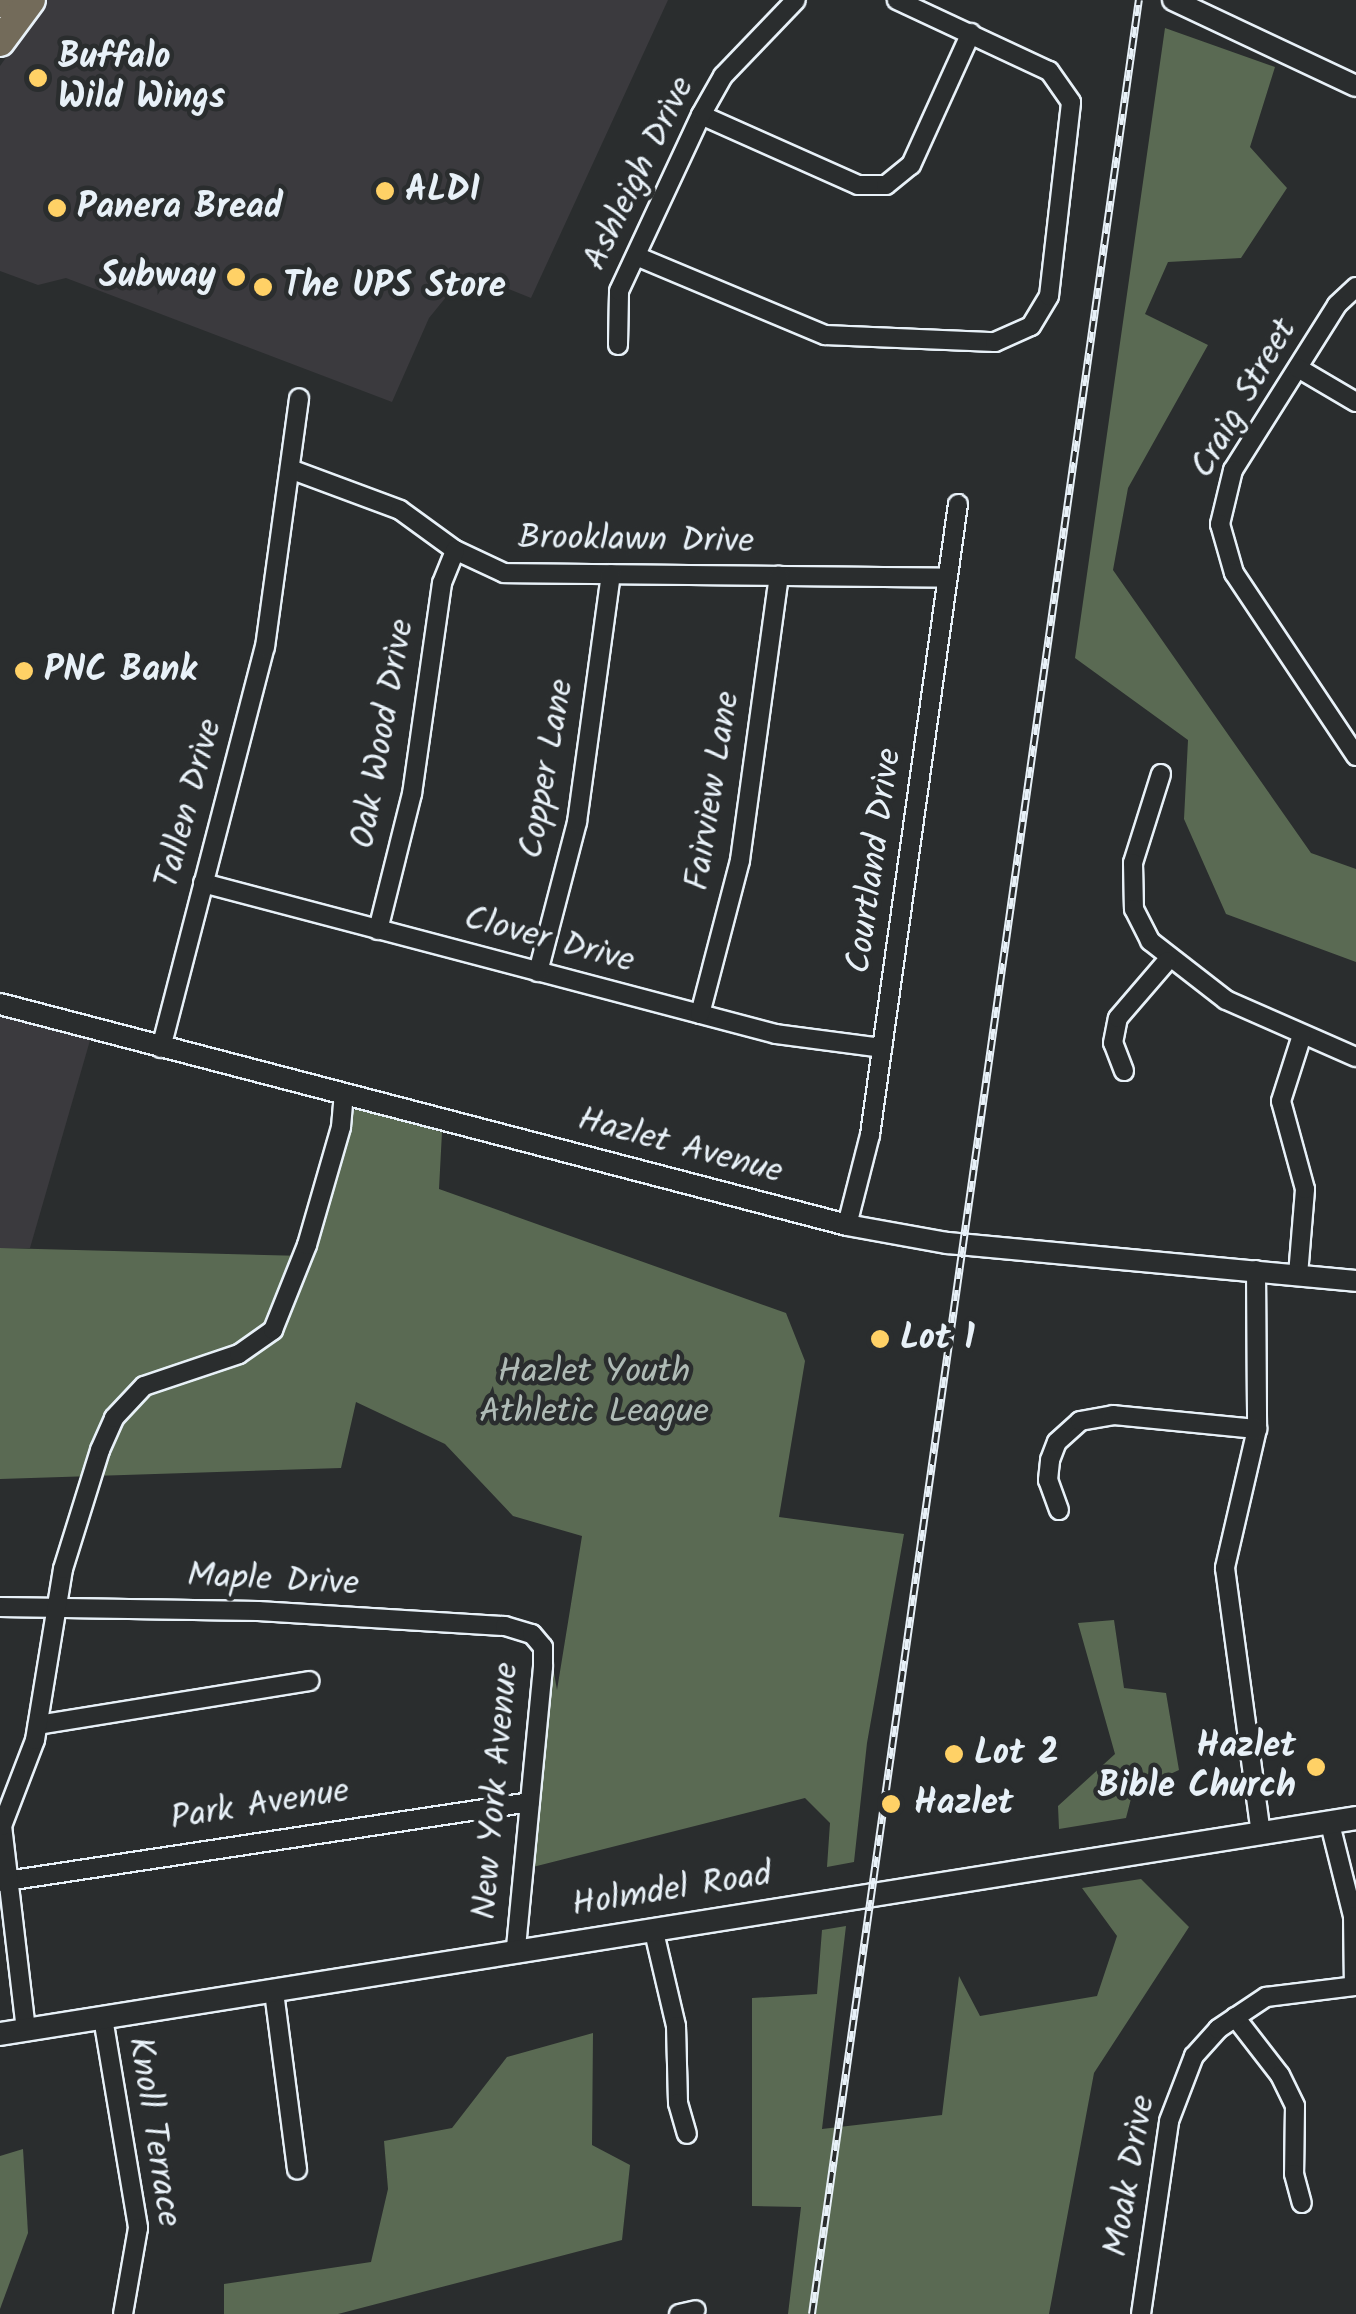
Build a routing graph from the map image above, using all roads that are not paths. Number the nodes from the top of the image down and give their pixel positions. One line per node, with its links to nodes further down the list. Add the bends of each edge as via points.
1 (30, 0): 6 (highway)
2 (796, 0): 8 (street, Ashleigh Drive, via 724,76)
3 (897, 0): 5 (street)
4 (1173, 0): 7 (street)
5 (971, 33): 8 (street, via 912,165 886,185 858,186); 9 (street, via 1058,78 1074,115 1049,296 1040,316 1019,334 994,342 825,336)
6 (0, 42)
7 (1356, 86)
8 (701, 116): 9 (street, Ashleigh Drive)
9 (636, 256): 11 (street, Ashleigh Drive, via 614,308)
10 (1356, 287): 12 (street, Craig Street)
11 (618, 345)
12 (1298, 368): 14 (street); 21 (street, Craig Street, via 1229,478 1222,542 1234,573)
13 (299, 398): 15 (street, Tallen Drive)
14 (1356, 402)
15 (290, 469): 17 (street, Brooklawn Drive, via 400,510); 23 (street, Tallen Drive, via 265,647)
16 (958, 504): 20 (street, Courtland Drive)
17 (455, 550): 18 (street, Brooklawn Drive, via 504,573); 24 (street, Oak Wood Drive, via 442,582 412,794)
18 (611, 574): 19 (street, Brooklawn Drive); 26 (street, Copper Lane, via 577,822)
19 (779, 576): 20 (street, Brooklawn Drive); 28 (street, Fairview Lane, via 740,860)
20 (947, 578): 31 (street, Courtland Drive)
21 (1356, 756)
22 (1161, 774): 25 (street, via 1138,835 1132,890 1142,928)
23 (203, 883): 24 (street, Clover Drive); 30 (street, Tallen Drive)
24 (378, 930): 26 (street, Clover Drive)
25 (1168, 960): 29 (street, via 1226,1000); 33 (street, via 1118,1018 1113,1043)
26 (538, 972): 28 (street, Clover Drive)
27 (0, 1004): 30 (street, Hazlet Avenue)
28 (700, 1014): 31 (street, Clover Drive, via 776,1034)
29 (1302, 1035): 32 (street); 37 (street, via 1281,1101 1305,1189)
30 (161, 1048): 34 (street, Hazlet Avenue)
31 (882, 1048): 35 (street, Courtland Drive, via 870,1136)
32 (1356, 1056)
33 (1124, 1071)
34 (344, 1095): 35 (street, Hazlet Avenue); 42 (street, via 341,1127 280,1319 250,1349 160,1376 121,1409 100,1450)
35 (846, 1226): 36 (street, Hazlet Avenue, via 946,1243)
36 (1256, 1270): 37 (street, Hazlet Avenue); 39 (street)
37 (1298, 1275): 38 (street, Hazlet Avenue)
38 (1356, 1281)
39 (1257, 1429): 40 (street, via 1113,1415 1080,1421 1057,1442 1050,1460 1048,1480); 49 (street, via 1225,1568)
40 (1059, 1510)
41 (0, 1606): 42 (street, Maple Drive)
42 (56, 1606): 43 (street, Maple Drive, via 505,1626); 45 (street)
43 (540, 1640): 46 (street, New York Avenue)
44 (309, 1681): 45 (street)
45 (38, 1724): 50 (street, via 4,1817)
46 (530, 1802): 50 (street, Park Avenue); 52 (street, New York Avenue)
47 (1356, 1818): 48 (main road, Holmdel Road)
48 (1330, 1824): 49 (main road, Holmdel Road); 53 (street, Moak Drive, via 1353,1916)
49 (1261, 1833): 51 (main road, Holmdel Road)
50 (4, 1881): 57 (street)
51 (654, 1932): 52 (main road, Holmdel Road); 59 (street, via 676,2026 678,2103)
52 (516, 1950): 54 (main road, Holmdel Road)
53 (1355, 1986): 55 (street, Moak Drive, via 1290,1990)
54 (274, 1992): 56 (main road, Holmdel Road); 60 (street)
55 (1235, 2017): 61 (street, via 1295,2106); 63 (street, Moak Drive, via 1205,2041 1175,2097)
56 (103, 2018): 57 (main road, Holmdel Road); 62 (street, Knoll Terrace, via 138,2228)
57 (26, 2030): 58 (main road, Holmdel Road)
58 (0, 2034)
59 (687, 2134)
60 (297, 2170)
61 (1302, 2204)
62 (122, 2314)
63 (1141, 2314)

